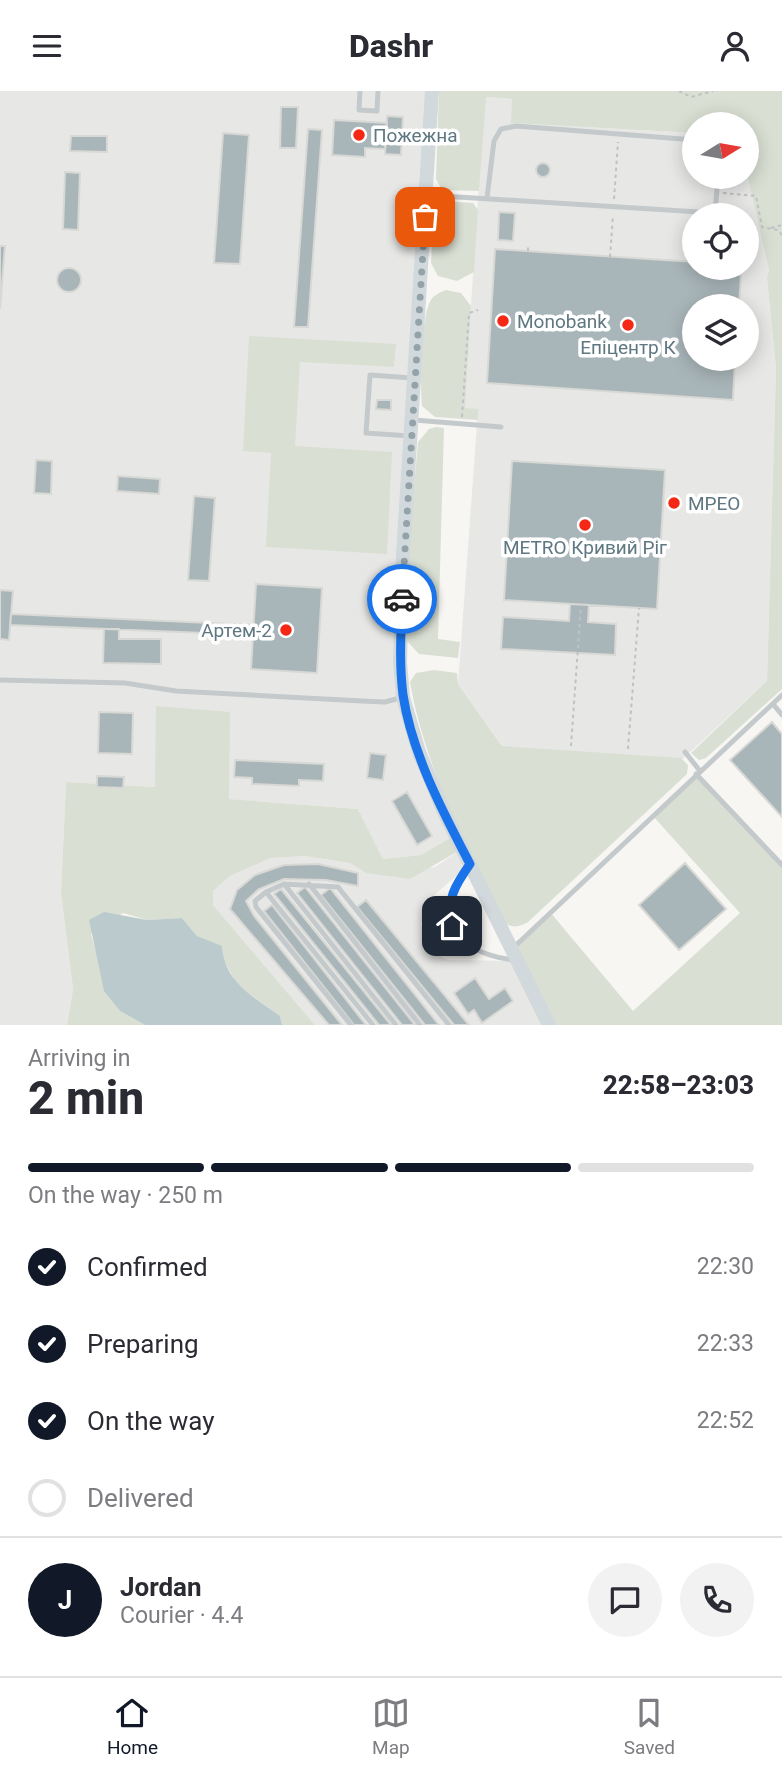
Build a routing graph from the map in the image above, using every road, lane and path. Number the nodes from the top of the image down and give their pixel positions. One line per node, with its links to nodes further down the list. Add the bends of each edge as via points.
1 (360, 91): 2 (lane, via 359,110 377,111)
2 (378, 91)
3 (432, 91): 10 (main road)
4 (679, 91): 5 (path, via 691,97)
5 (713, 91)
6 (618, 134): 7 (lane); 11 (lane, via 516,126 501,129 494,141); 12 (path)
7 (682, 139)
8 (717, 189): 9 (lane)
9 (717, 193): 12 (lane, via 715,213); 14 (path, via 755,196 762,227)
10 (426, 195): 11 (lane); 20 (main road)
11 (487, 198): 12 (lane)
12 (613, 206): 18 (path)
13 (782, 225): 14 (path)
14 (770, 228): 15 (path)
15 (782, 235)
16 (528, 246): 17 (path)
17 (528, 251)
18 (610, 257)
19 (478, 310): 22 (path, via 469,313)
20 (415, 378): 21 (main road); 24 (lane, via 370,375 366,433)
21 (412, 420): 22 (lane); 24 (main road)
22 (461, 424): 23 (lane)
23 (501, 427)
24 (411, 436): 29 (main road, via 401,635)
25 (580, 605): 32 (path)
26 (639, 608): 33 (path)
27 (0, 680): 29 (lane, via 385,702)
28 (782, 695): 30 (lane)
29 (403, 697): 36 (main road, via 419,752)
30 (773, 704): 31 (lane); 35 (lane)
31 (782, 715)
32 (571, 746)
33 (628, 749)
34 (685, 752): 35 (lane)
35 (698, 772): 37 (lane); 41 (lane)
36 (470, 864): 41 (main road); 41 (lane, via 447,910 452,926 472,948 499,958)
37 (782, 865)
38 (284, 884): 39 (lane); 40 (lane); 44 (lane)
39 (309, 884): 45 (lane); 46 (lane, via 338,887)
40 (266, 892): 42 (lane, via 255,901 256,907); 43 (lane)
41 (514, 955): 47 (main road)
42 (351, 1025)
43 (373, 1025)
44 (396, 1025)
45 (420, 1025)
46 (449, 1025)
47 (549, 1025)

